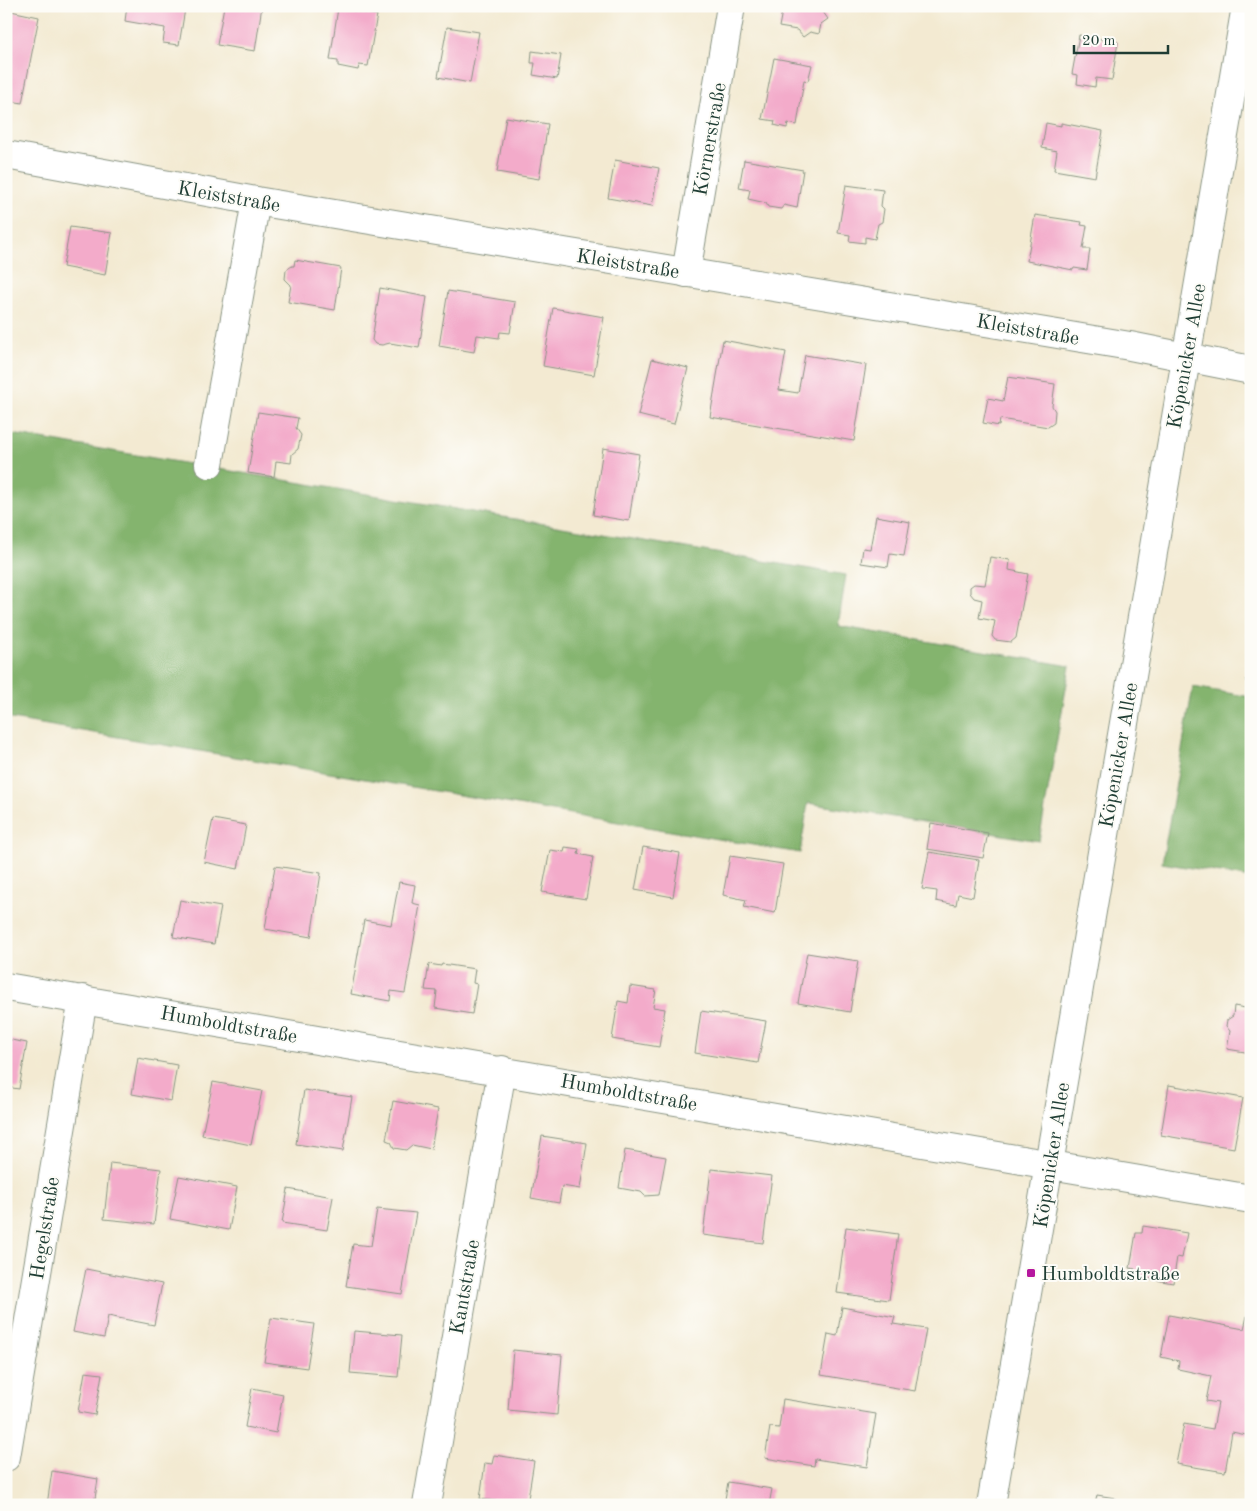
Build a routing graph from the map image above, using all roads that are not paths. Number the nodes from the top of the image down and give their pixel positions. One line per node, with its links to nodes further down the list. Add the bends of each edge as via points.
1 (731, 6): 5 (street, Körnerstraße)
2 (1246, 6): 6 (street, Köpenicker Allee)
3 (6, 155): 4 (street, Kleiststraße)
4 (256, 201): 5 (street, Kleiststraße); 8 (street)
5 (686, 272): 6 (street, Kleiststraße)
6 (1186, 356): 7 (street, Kleiststraße); 12 (street, Köpenicker Allee)
7 (1251, 370)
8 (209, 464)
9 (6, 987): 10 (street, Humboldtstraße)
10 (83, 999): 11 (street, Humboldtstraße); 14 (street, Hegelstraße)
11 (502, 1070): 12 (street, Humboldtstraße); 15 (street, Kantstraße)
12 (1049, 1166): 13 (street, Humboldtstraße); 16 (street, Köpenicker Allee)
13 (1251, 1199)
14 (6, 1457)
15 (427, 1505)
16 (991, 1505)

